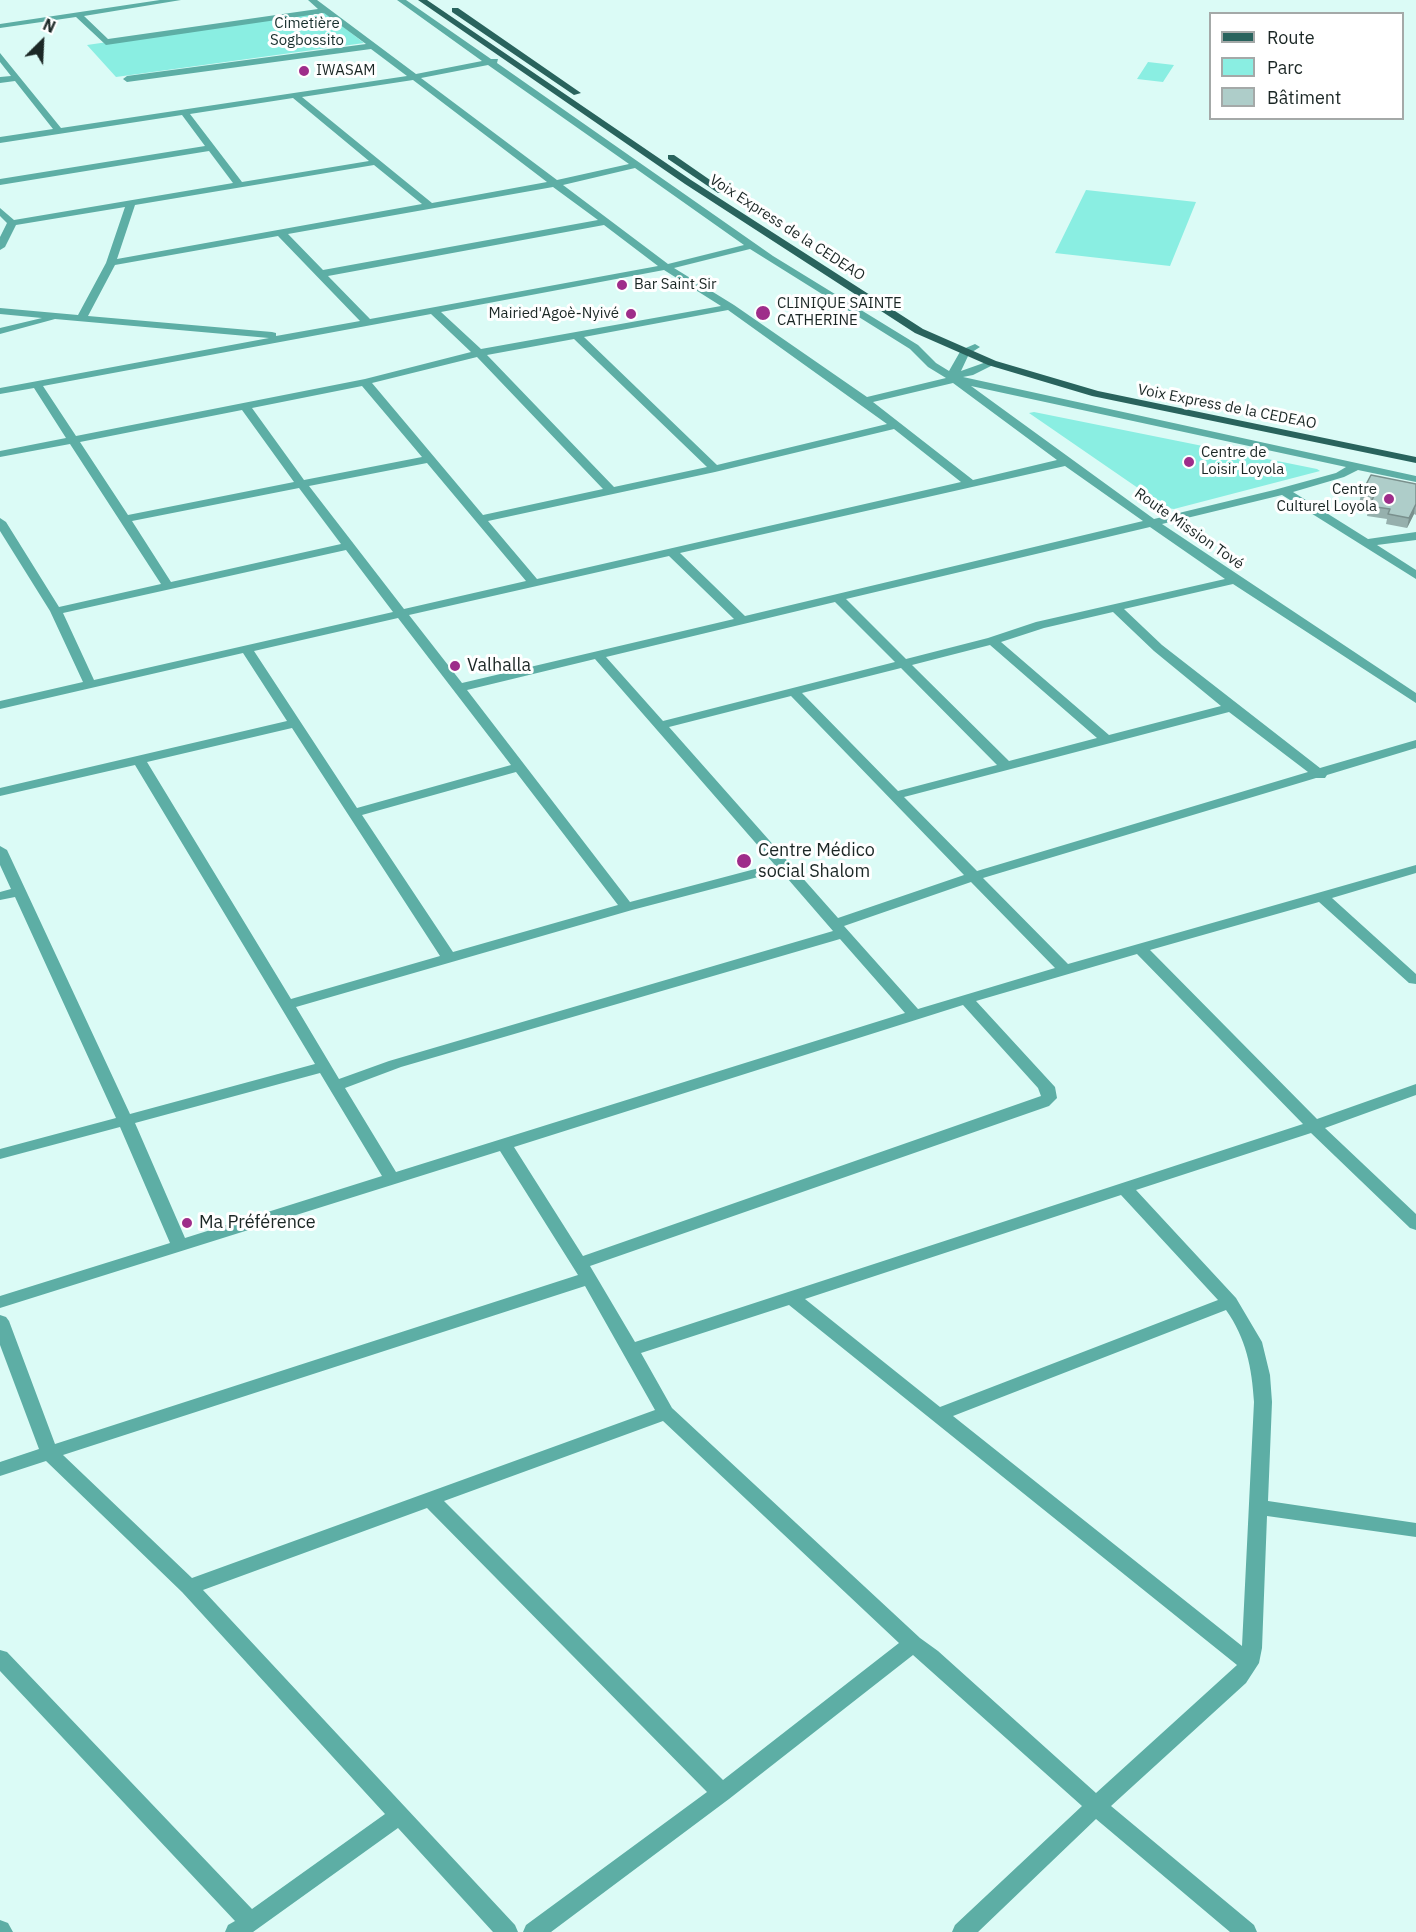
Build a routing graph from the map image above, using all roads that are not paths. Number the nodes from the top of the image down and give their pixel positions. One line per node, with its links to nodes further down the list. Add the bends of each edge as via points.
1 (177, 0): 7 (street)
2 (312, 0): 6 (street)
3 (401, 0): 14 (street, Route Mission Tové)
4 (422, 0): 10 (main road, Voix Express de la CEDEAO)
5 (440, 0): 9 (main road)
6 (326, 10): 7 (street, via 106,42); 11 (street)
7 (78, 14): 8 (street)
8 (0, 26)
9 (487, 32): 10 (main road); 30 (main road)
10 (471, 34): 13 (main road, Voix Express de la CEDEAO)
11 (373, 46): 15 (street); 17 (street)
12 (0, 56): 16 (street)
13 (507, 59): 14 (street); 32 (main road, Voix Express de la CEDEAO)
14 (490, 62): 15 (street); 25 (street, Route Mission Tové)
15 (415, 77): 19 (street); 27 (street)
16 (15, 78): 18 (street); 21 (street)
17 (127, 79)
18 (0, 80)
19 (294, 95): 20 (street); 24 (street)
20 (184, 112): 21 (street); 23 (street)
21 (59, 131): 22 (street)
22 (0, 140)
23 (211, 148): 26 (street); 28 (street)
24 (377, 162): 28 (street); 31 (street)
25 (637, 165): 27 (street); 38 (street, Route Mission Tové)
26 (0, 182)
27 (558, 183): 31 (street); 34 (street)
28 (240, 186): 29 (street)
29 (132, 203): 35 (street); 39 (street)
30 (740, 203): 32 (main road); 51 (main road, via 912,316)
31 (430, 206): 36 (street)
32 (726, 206): 51 (main road, Voix Express de la CEDEAO, via 897,318)
33 (0, 211): 35 (street)
34 (608, 221): 40 (street); 41 (street)
35 (12, 223): 37 (street)
36 (281, 233): 39 (street); 41 (street)
37 (0, 246)
38 (751, 246): 40 (street); 54 (street, Route Mission Tové)
39 (111, 263): 46 (street)
40 (666, 267): 42 (street); 43 (street)
41 (320, 274): 47 (street)
42 (730, 307): 50 (street); 58 (street)
43 (432, 309): 47 (street); 52 (street)
44 (0, 311): 45 (street)
45 (59, 317): 46 (street); 48 (street)
46 (81, 319): 49 (street)
47 (366, 321): 49 (street)
48 (0, 332)
49 (290, 336): 56 (street)
50 (578, 337): 52 (street); 67 (street)
51 (970, 349): 53 (main road, Voix Express de la CEDEAO); 54 (street, via 954,370); 62 (main road, via 1118,392)
52 (479, 353): 55 (street); 72 (street)
53 (992, 363): 54 (street); 65 (main road, Voix Express de la CEDEAO, via 1158,409)
54 (956, 377): 58 (street); 66 (street, Route Mission Tové); 68 (street)
55 (365, 382): 59 (street); 64 (street)
56 (37, 385): 57 (street); 61 (street)
57 (0, 391)
58 (866, 401): 60 (street)
59 (245, 406): 61 (street); 71 (street)
60 (897, 425): 67 (street); 70 (street)
61 (72, 440): 63 (street); 74 (street)
62 (1416, 451)
63 (0, 454)
64 (429, 459): 71 (street); 75 (street)
65 (1416, 460)
66 (1065, 462): 70 (street); 77 (street, Route Mission Tové)
67 (715, 468): 72 (street)
68 (1353, 468): 69 (street); 73 (street)
69 (1416, 479)
70 (971, 484): 81 (street)
71 (302, 485): 74 (street); 80 (street)
72 (611, 491): 75 (street)
73 (1283, 491): 77 (street); 79 (street)
74 (125, 519): 85 (street)
75 (480, 519): 84 (street)
76 (0, 522): 88 (street)
77 (1151, 522): 83 (street, Route Mission Tové); 86 (street)
78 (1416, 536): 79 (street)
79 (1368, 543): 82 (street)
80 (350, 546): 85 (street); 89 (street)
81 (672, 552): 84 (street); 90 (street)
82 (1416, 575)
83 (1235, 580): 87 (street); 98 (street, Route Mission Tové)
84 (535, 584): 89 (street)
85 (168, 586): 88 (street)
86 (838, 598): 90 (street); 94 (street)
87 (1117, 609): 91 (street, via 1041,625); 100 (street)
88 (56, 611): 95 (street)
89 (402, 615): 92 (street); 96 (street)
90 (743, 621): 93 (street)
91 (992, 641): 94 (street); 103 (street)
92 (247, 650): 95 (street); 101 (street)
93 (598, 655): 96 (street); 102 (street)
94 (904, 665): 97 (street); 106 (street)
95 (91, 686): 99 (street)
96 (459, 688): 107 (street)
97 (794, 692): 102 (street); 110 (street)
98 (1416, 699)
99 (0, 705)
100 (1231, 707): 103 (street); 108 (street)
101 (296, 723): 105 (street); 111 (street)
102 (661, 725): 113 (street)
103 (1107, 740): 106 (street)
104 (1416, 744): 108 (street)
105 (140, 760): 109 (street); 126 (street)
106 (1006, 766): 110 (street)
107 (519, 767): 111 (street); 119 (street)
108 (1320, 775): 115 (street)
109 (0, 792)
110 (897, 795): 115 (street)
111 (354, 813): 122 (street)
112 (0, 850): 116 (street)
113 (784, 866): 119 (street); 120 (street)
114 (1416, 869): 118 (street)
115 (972, 877): 120 (street); 123 (street)
116 (20, 892): 117 (street); 131 (street)
117 (0, 896)
118 (1321, 896): 121 (street); 124 (street)
119 (627, 907): 122 (street)
120 (839, 928): 127 (street); 129 (street, via 395,1064)
121 (1140, 950): 123 (street); 132 (street)
122 (449, 958): 126 (street)
123 (1065, 969): 125 (street)
124 (1414, 980)
125 (966, 999): 127 (street); 139 (street, via 1049,1091 1043,1102)
126 (287, 1005): 128 (street)
127 (915, 1015): 133 (street)
128 (324, 1067): 129 (street); 131 (street)
129 (335, 1086): 135 (street)
130 (1416, 1089): 132 (street)
131 (126, 1122): 134 (street); 138 (street)
132 (1314, 1126): 136 (street); 137 (street)
133 (504, 1144): 135 (street); 139 (street)
134 (0, 1154)
135 (392, 1179): 138 (street)
136 (1124, 1188): 140 (street); 142 (street)
137 (1416, 1224)
138 (180, 1246): 141 (street)
139 (584, 1271): 144 (street); 147 (street)
140 (791, 1297): 144 (street); 146 (street)
141 (0, 1302)
142 (1230, 1302): 146 (street); 150 (street, via 1253,1342 1261,1375)
143 (0, 1321): 147 (street)
144 (631, 1350): 145 (street)
145 (666, 1413): 149 (street); 153 (street)
146 (938, 1415): 155 (street)
147 (50, 1454): 148 (street); 152 (street)
148 (0, 1469)
149 (430, 1499): 152 (street); 156 (street)
150 (1258, 1507): 151 (street); 155 (street)
151 (1416, 1530)
152 (189, 1587): 158 (street)
153 (913, 1644): 156 (street); 157 (street)
154 (0, 1658): 159 (street)
155 (1249, 1663): 157 (street, via 1239,1677)
156 (722, 1793): 161 (street)
157 (1096, 1806): 162 (street); 163 (street)
158 (400, 1815): 159 (street); 160 (street)
159 (243, 1927)
160 (507, 1932)
161 (534, 1932)
162 (963, 1932)
163 (1246, 1932)

